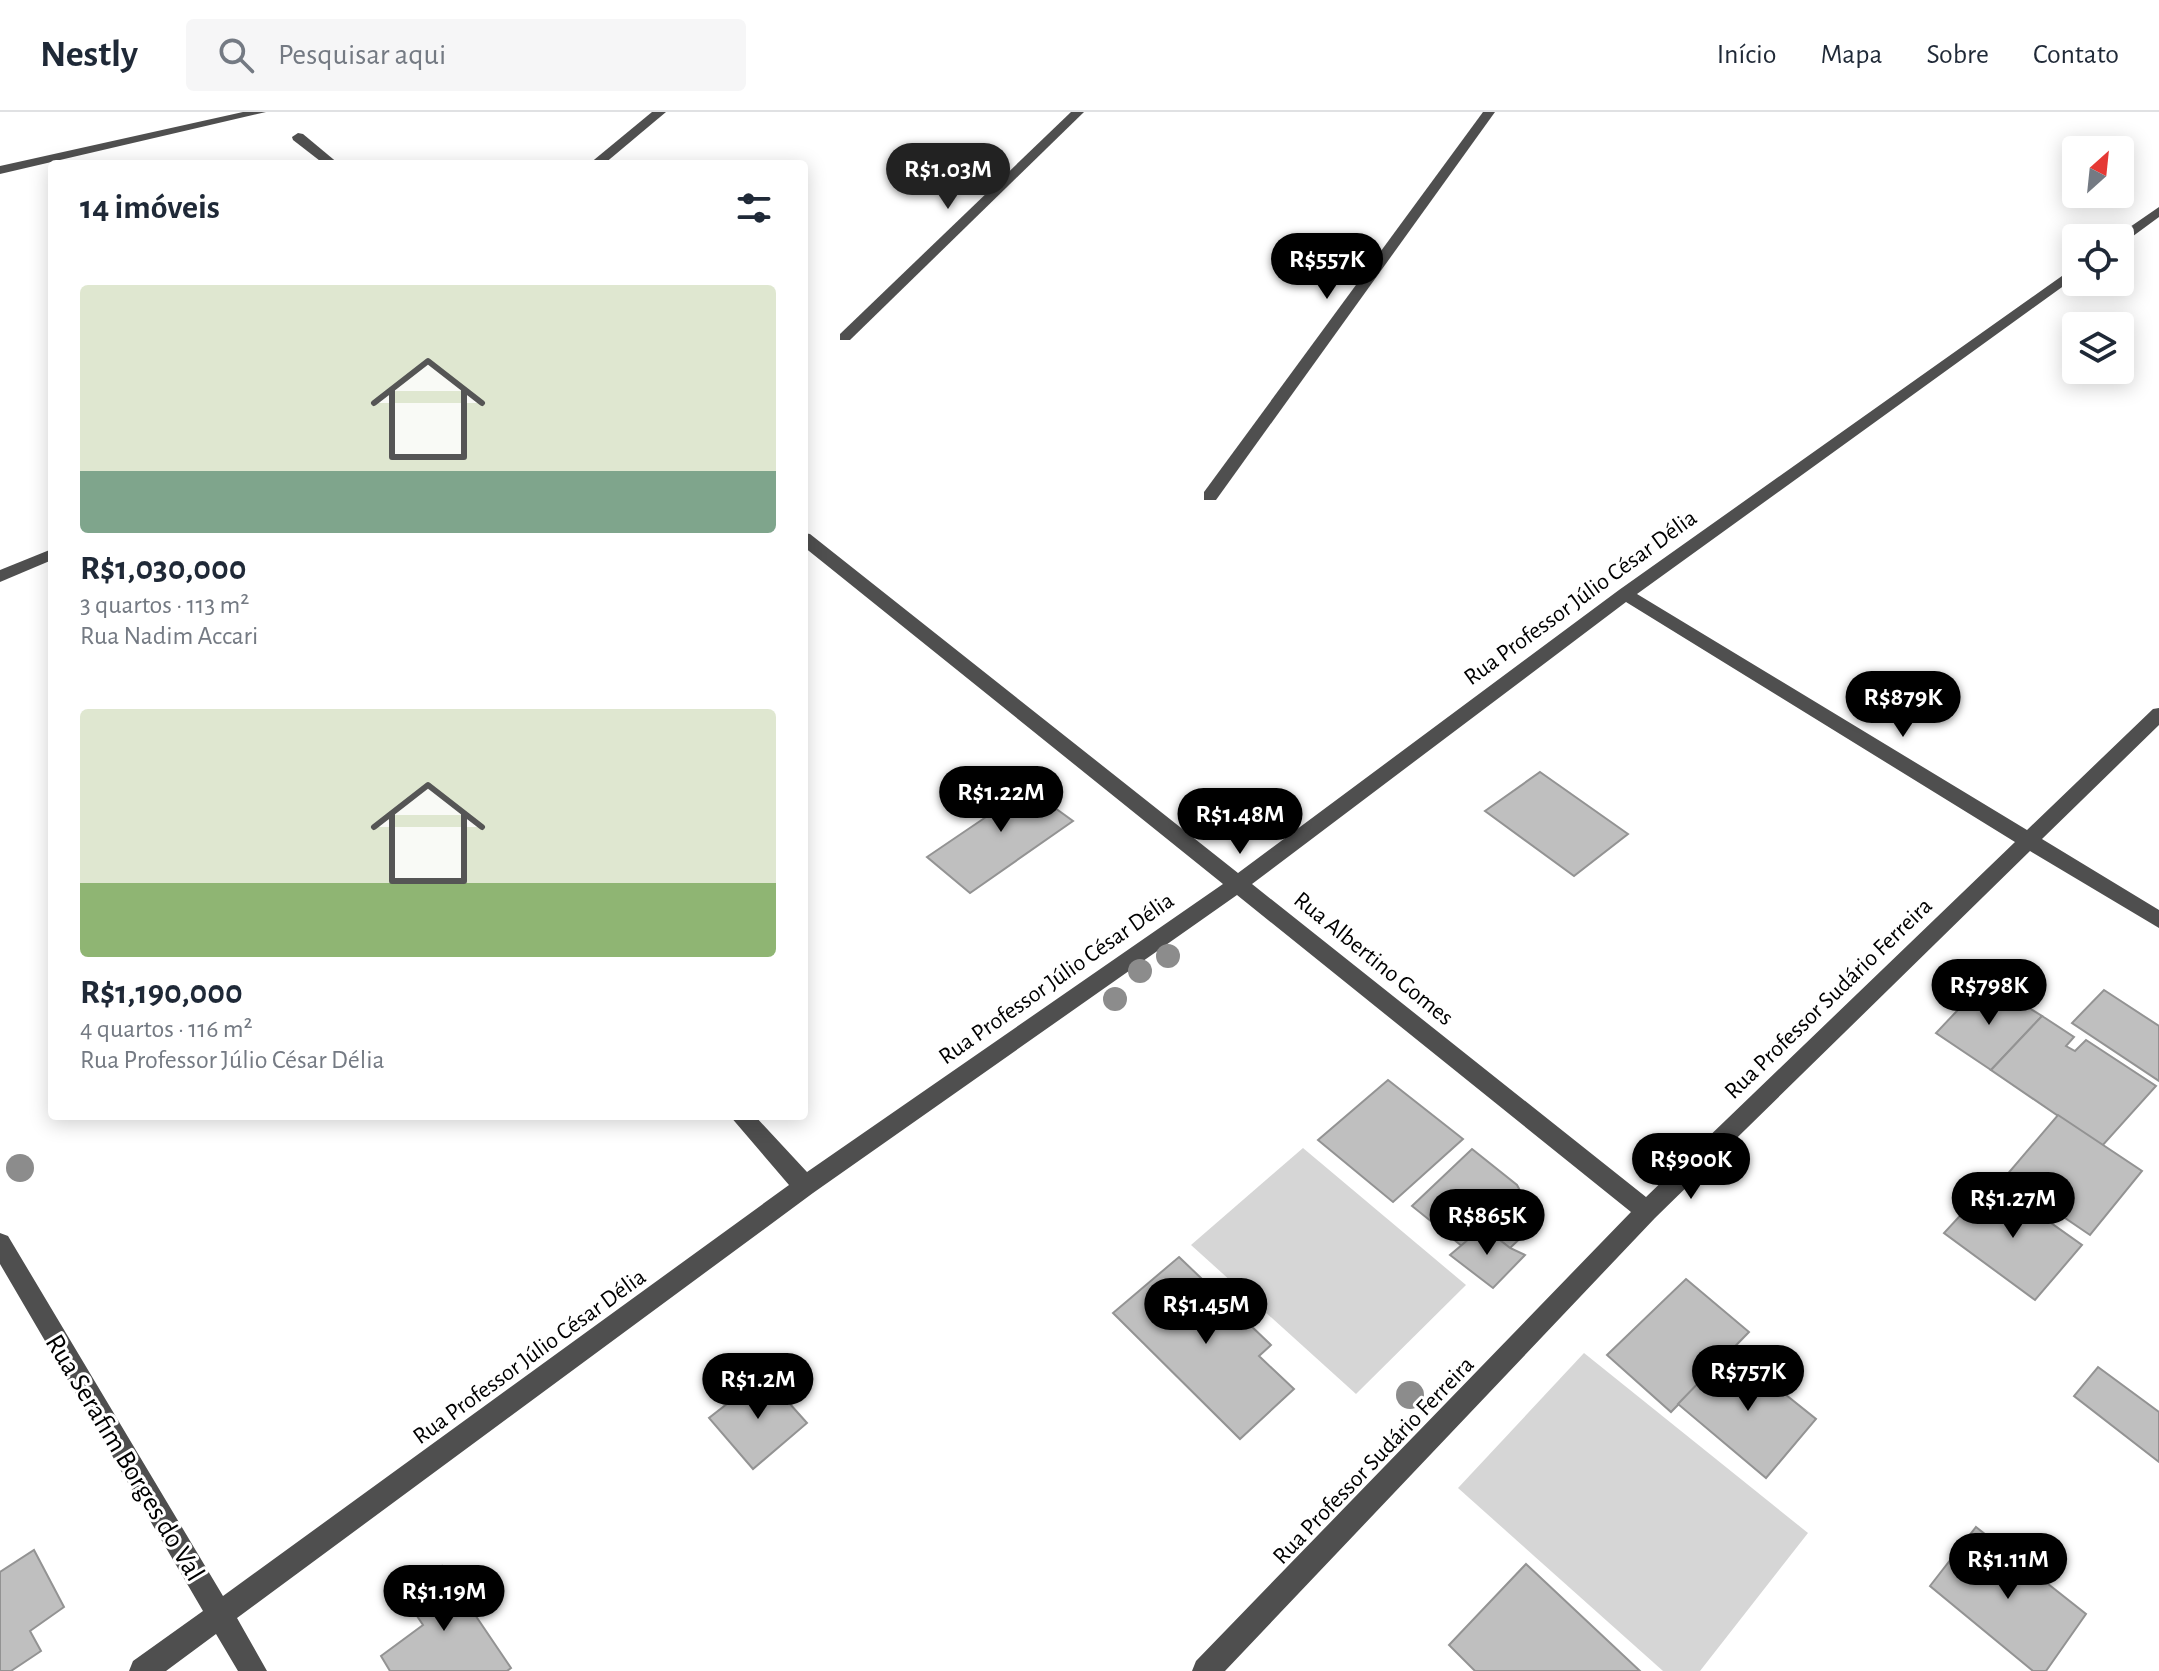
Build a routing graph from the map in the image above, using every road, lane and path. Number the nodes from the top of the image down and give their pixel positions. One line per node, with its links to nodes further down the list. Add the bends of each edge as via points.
1 (260, 112): 8 (street)
2 (660, 112): 7 (street)
3 (1078, 112): 12 (street)
4 (1489, 112): 13 (street, via 1473,125)
5 (298, 137): 6 (street)
6 (327, 160)
7 (601, 160)
8 (0, 170)
9 (2159, 211): 10 (street)
10 (2134, 229)
11 (2062, 280): 17 (street, Rua Professor Júlio César Délia)
12 (845, 337)
13 (1210, 496)
14 (808, 541): 20 (street, Rua Albertino Gomes)
15 (48, 556): 16 (street)
16 (0, 576)
17 (1625, 594): 19 (street); 20 (street, Rua Professor Júlio César Délia)
18 (2159, 714): 19 (street, Rua Professor Sudário Ferreira)
19 (2027, 840): 21 (street); 24 (street, Rua Professor Sudário Ferreira)
20 (1239, 883): 23 (street, Rua Professor Júlio César Délia); 24 (street, Rua Albertino Gomes)
21 (2159, 920)
22 (745, 1120): 23 (street)
23 (805, 1186): 26 (street, Rua Professor Júlio César Délia)
24 (1647, 1211): 29 (street, Rua Professor Sudário Ferreira)
25 (0, 1243): 26 (street, Rua Serafim Borges do Val)
26 (220, 1615): 27 (street, Rua Professor Júlio César Délia); 28 (street, Rua Serafim Borges do Val)
27 (143, 1671)
28 (253, 1671)
29 (1206, 1671)

